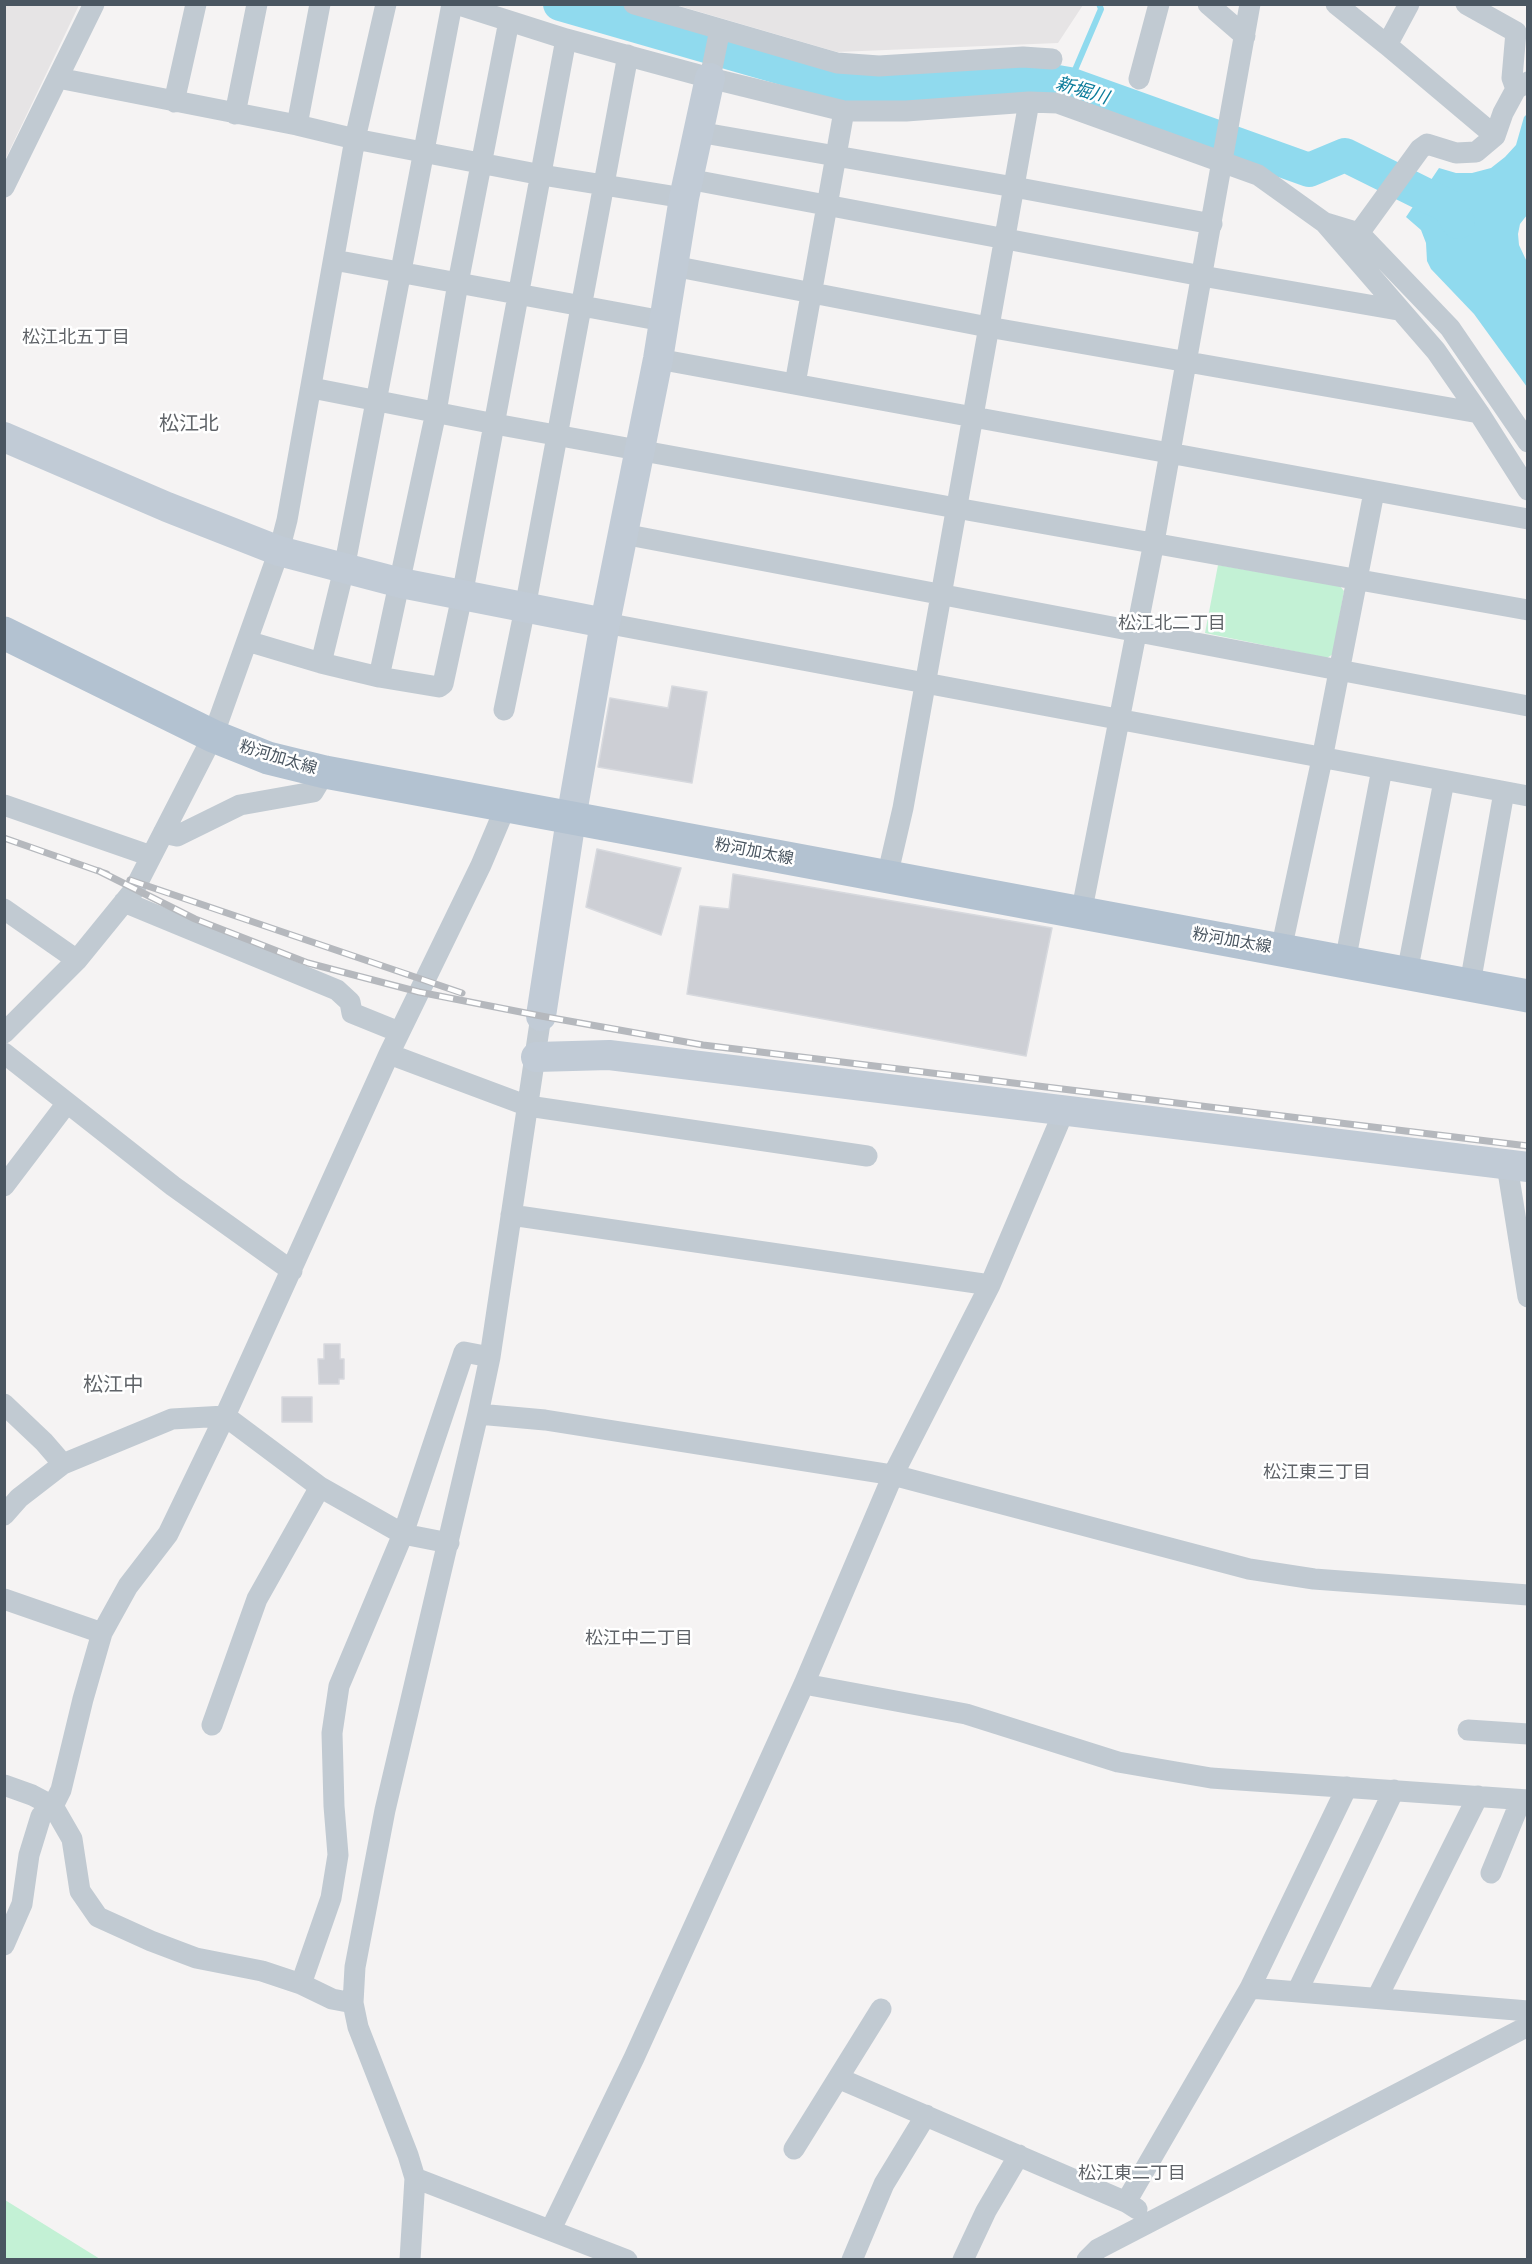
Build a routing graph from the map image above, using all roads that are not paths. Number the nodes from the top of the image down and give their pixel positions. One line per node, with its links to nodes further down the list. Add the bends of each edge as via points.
1 (94, 4): 21 (street)
2 (196, 4): 25 (street)
3 (257, 4): 28 (street)
4 (320, 4): 29 (street)
5 (386, 4): 32 (street)
6 (454, 4): 14 (street); 33 (street)
7 (634, 4): 15 (street)
8 (1159, 4): 23 (street)
9 (1208, 4): 16 (street)
10 (1250, 4): 16 (street)
11 (1336, 4): 18 (street)
12 (1409, 4): 18 (street)
13 (1466, 4): 24 (street, via 1516,32 1512,78)
14 (509, 21): 17 (street); 36 (street)
15 (720, 29): 20 (street, via 837,63 879,66 1023,57); 22 (street)
16 (1245, 36): 35 (street)
17 (566, 39): 19 (street); 37 (street)
18 (1387, 45): 31 (street)
19 (628, 55): 22 (street); 38 (street)
20 (1052, 59)
21 (58, 78): 25 (street); 39 (street)
22 (710, 78): 27 (street); 30 (street)
23 (1139, 79)
24 (1522, 86): 31 (street, via 1503,112)
25 (174, 102): 28 (street)
26 (1029, 102): 27 (street, via 906,111); 35 (street, via 1058,104); 40 (street)
27 (844, 111): 34 (street)
28 (235, 114): 29 (street)
29 (297, 125): 32 (street)
30 (698, 132): 34 (street); 41 (street)
31 (1495, 136): 45 (street, via 1476,152 1456,153 1427,144)
32 (355, 140): 33 (street); 47 (street)
33 (422, 152): 36 (street); 49 (street)
34 (836, 155): 40 (street); 42 (street)
35 (1224, 158): 43 (street, via 1258,176); 44 (street)
36 (482, 164): 37 (street); 51 (street)
37 (542, 175): 38 (street); 53 (street)
38 (604, 185): 41 (street); 54 (street)
39 (4, 187)
40 (1014, 187): 44 (street); 46 (street)
41 (686, 188): 42 (street); 48 (street)
42 (828, 205): 46 (street); 52 (street)
43 (1325, 223): 45 (street); 55 (street)
44 (1212, 224): 50 (street)
45 (1362, 229): 69 (street, via 1450,328)
46 (1005, 239): 50 (street); 57 (street)
47 (334, 260): 49 (street); 61 (street)
48 (673, 266): 52 (street); 56 (street)
49 (399, 272): 51 (street); 62 (street)
50 (1202, 276): 55 (street); 59 (street)
51 (458, 283): 53 (street); 63 (street)
52 (810, 293): 57 (street); 60 (street)
53 (517, 294): 54 (street); 66 (street)
54 (582, 307): 56 (street); 67 (street)
55 (1398, 310): 64 (street, via 1436,351)
56 (663, 321): 58 (street)
57 (988, 327): 59 (street); 65 (street)
58 (658, 359): 60 (street); 70 (street)
59 (1186, 363): 64 (street); 71 (street)
60 (795, 384): 65 (street)
61 (312, 388): 62 (street); 78 (street)
62 (376, 400): 63 (street); 79 (street)
63 (436, 412): 66 (street); 81 (street)
64 (1479, 413): 72 (street)
65 (972, 417): 71 (street); 74 (street)
66 (495, 424): 67 (street); 83 (street)
67 (558, 434): 70 (street); 84 (street)
68 (4, 437): 78 (street)
69 (1527, 442)
70 (640, 449): 74 (street); 76 (street)
71 (1169, 453): 73 (street); 77 (street)
72 (1527, 490)
73 (1374, 492): 75 (street); 80 (street)
74 (956, 508): 77 (street); 82 (street)
75 (1527, 519)
76 (623, 534): 82 (street); 86 (street)
77 (1154, 542): 80 (street); 87 (street)
78 (279, 551): 79 (street); 89 (street)
79 (344, 569): 81 (street); 90 (street)
80 (1356, 581): 85 (street); 91 (street)
81 (400, 583): 83 (street); 92 (street)
82 (941, 595): 87 (street); 93 (street)
83 (462, 596): 84 (street); 92 (street, via 443,684 439,687)
84 (525, 608): 86 (street); 95 (street)
85 (1527, 610)
86 (605, 623): 93 (street); 106 (street)
87 (1137, 631): 91 (street); 96 (street)
88 (4, 633): 97 (main road, 粉河加太線)
89 (247, 641): 90 (street); 97 (street)
90 (321, 663): 92 (street)
91 (1339, 670): 94 (street); 98 (street)
92 (379, 677)
93 (926, 685): 96 (street); 109 (street)
94 (1527, 706)
95 (504, 710)
96 (1119, 720): 98 (street); 112 (street)
97 (213, 736): 100 (main road, 粉河加太線, via 268,758); 107 (street)
98 (1322, 759): 99 (street); 113 (street)
99 (1382, 769): 101 (street); 115 (street)
100 (325, 772): 105 (main road, 粉河加太線); 107 (street, via 313,792 240,805 177,836)
101 (1444, 781): 102 (street); 116 (street)
102 (1504, 792): 103 (street); 117 (street)
103 (1527, 796)
104 (4, 805): 108 (street)
105 (506, 806): 106 (main road, 粉河加太線); 120 (street, via 482,865)
106 (572, 819): 109 (main road, 粉河加太線); 119 (street)
107 (163, 833): 108 (street)
108 (151, 855): 110 (street)
109 (888, 877): 112 (main road, 粉河加太線)
110 (124, 902): 114 (street); 120 (street, via 337,990 350,1002 352,1013)
111 (4, 909): 114 (street)
112 (1081, 914): 113 (main road, 粉河加太線)
113 (1281, 950): 115 (main road, 粉河加太線)
114 (77, 960): 121 (street)
115 (1345, 962): 116 (main road, 粉河加太線)
116 (1407, 973): 117 (main road, 粉河加太線)
117 (1470, 984): 118 (main road, 粉河加太線)
118 (1527, 996)
119 (541, 1016): 124 (street)
120 (399, 1032): 123 (street)
121 (4, 1033)
122 (4, 1053): 125 (street)
123 (389, 1054): 126 (street); 132 (street)
124 (536, 1057): 126 (street); 127 (street, via 609,1055)
125 (67, 1103): 130 (street); 132 (street, via 173,1186)
126 (528, 1106): 128 (street); 131 (street)
127 (1064, 1111): 129 (street); 133 (street)
128 (867, 1156)
129 (1517, 1166): 134 (street)
130 (4, 1186)
131 (511, 1215): 133 (street); 135 (street)
132 (292, 1270): 138 (street)
133 (990, 1285): 140 (street)
134 (1527, 1297)
135 (489, 1357): 137 (street); 143 (street, via 464,1352)
136 (4, 1404): 139 (street)
137 (478, 1414): 140 (street, via 545,1420); 144 (street)
138 (225, 1416): 139 (street, via 172,1419); 141 (street); 147 (street, via 168,1534 129,1586)
139 (63, 1464): 142 (street, via 19,1498)
140 (893, 1475): 145 (street, via 1249,1569 1314,1579); 148 (street)
141 (320, 1487): 143 (street); 149 (street, via 257,1599)
142 (4, 1515)
143 (403, 1534): 144 (street); 160 (street, via 339,1686 332,1733 338,1855 331,1898)
144 (449, 1543): 164 (street, via 385,1810 355,1967)
145 (1527, 1595)
146 (4, 1599): 147 (street)
147 (102, 1633): 157 (street, via 61,1791)
148 (804, 1684): 153 (street, via 966,1714 1118,1762 1210,1778); 175 (street, via 634,2058)
149 (212, 1725)
150 (1468, 1730): 151 (street)
151 (1527, 1734)
152 (4, 1785): 157 (street)
153 (1347, 1787): 154 (street); 161 (street)
154 (1394, 1791): 155 (street); 162 (street)
155 (1478, 1796): 156 (street); 163 (street)
156 (1524, 1800): 158 (street)
157 (53, 1806): 159 (street, via 40,1816 29,1855 22,1905); 160 (street, via 72,1839 80,1891 98,1917 196,1958 262,1971)
158 (1491, 1873)
159 (4, 1945)
160 (301, 1984): 164 (street, via 332,1999)
161 (1250, 1988): 162 (street); 173 (street)
162 (1297, 1992): 163 (street)
163 (1377, 1998): 166 (street)
164 (354, 2004): 172 (street, via 358,2027)
165 (881, 2009): 168 (street)
166 (1527, 2011)
167 (1527, 2026): 174 (street)
168 (838, 2078): 169 (street); 170 (street)
169 (926, 2115): 171 (street); 178 (street, via 884,2184)
170 (794, 2149)
171 (1019, 2155): 173 (street); 179 (street)
172 (415, 2178): 175 (street); 176 (street)
173 (1126, 2202): 174 (street)
174 (1153, 2220): 180 (street, via 1098,2249)
175 (551, 2229): 177 (street)
176 (410, 2259)
177 (627, 2259)
178 (852, 2259)
179 (963, 2259)
180 (1087, 2259)

